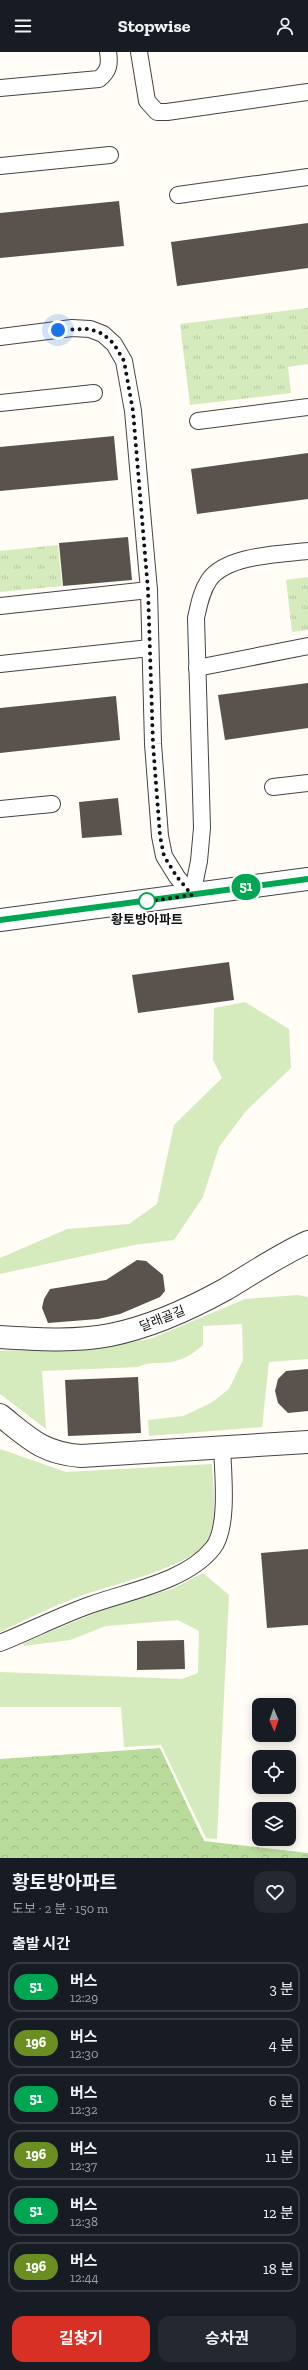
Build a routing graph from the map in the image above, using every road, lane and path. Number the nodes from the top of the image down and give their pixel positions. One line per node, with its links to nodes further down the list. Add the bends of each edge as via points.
1 (108, 52): 3 (lane, via 110,64 106,73 99,79)
2 (139, 52): 4 (lane, via 147,101 157,112)
3 (0, 88)
4 (308, 92)
5 (110, 155): 6 (lane)
6 (0, 166)
7 (308, 177): 8 (lane)
8 (178, 195)
9 (0, 337): 15 (lane, via 72,328 90,329 103,334 114,344 124,361 133,411)
10 (94, 393): 11 (lane)
11 (0, 403)
12 (308, 407): 13 (lane)
13 (198, 421)
14 (308, 551): 20 (lane, via 255,557 229,565 210,579 200,598 196,618)
15 (148, 590): 16 (lane); 18 (lane)
16 (0, 606)
17 (308, 646): 20 (lane)
18 (150, 648): 19 (lane); 26 (lane, via 153,744 160,836 164,856)
19 (0, 664)
20 (197, 668): 26 (lane, via 202,828 200,861)
21 (308, 783): 22 (lane)
22 (273, 787)
23 (52, 804): 24 (lane)
24 (0, 809)
25 (308, 879): 26 (street)
26 (192, 895): 27 (street)
27 (0, 920)
28 (308, 1242): 29 (street, 달래골길, via 218,1293 134,1329 108,1335 68,1338)
29 (0, 1336)
30 (0, 1415): 32 (street, via 45,1449 63,1454 81,1456)
31 (308, 1442): 32 (street)
32 (222, 1447): 33 (lane, via 223,1521 213,1548 190,1569 154,1584 89,1605)
33 (0, 1644)

